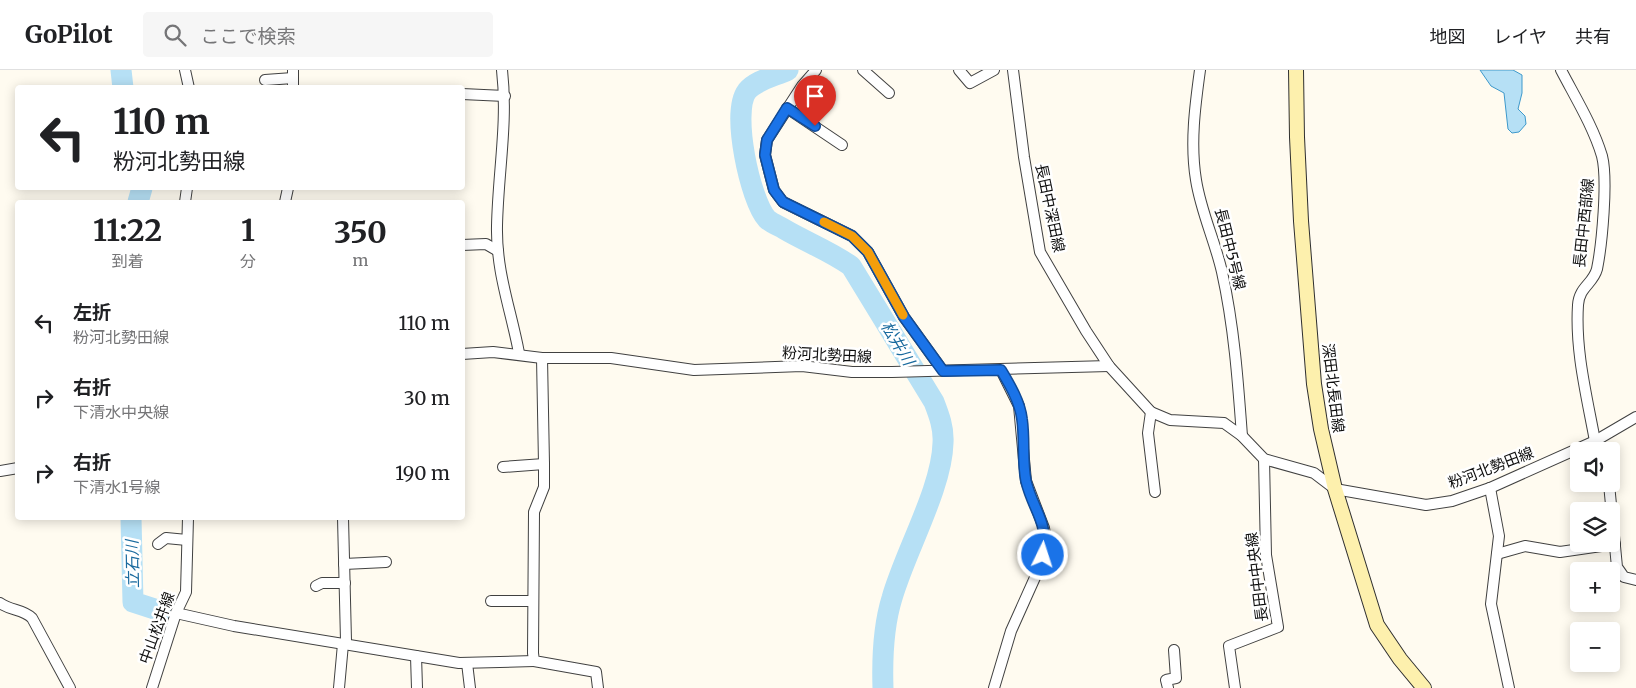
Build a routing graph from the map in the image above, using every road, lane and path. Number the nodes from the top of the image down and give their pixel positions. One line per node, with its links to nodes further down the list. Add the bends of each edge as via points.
1 (185, 70): 13 (street)
2 (502, 70): 16 (street)
3 (816, 70): 17 (street)
4 (863, 70): 15 (street)
5 (959, 70): 6 (street, via 970,83)
6 (994, 70)
7 (1013, 70): 24 (street, 長田中深田線, via 1040,252)
8 (1200, 70): 29 (street, 長田中5号線, via 1194,121 1196,181 1222,271 1230,313)
9 (1296, 70): 37 (street, 深田北長田線, via 1296,137 1314,384 1320,429)
10 (1561, 70): 30 (street, 長田中西部線, via 1602,156 1606,180 1596,271 1582,288 1578,306 1579,344)
11 (293, 79): 12 (street)
12 (264, 80)
13 (188, 85)
14 (465, 94): 16 (street)
15 (888, 94)
16 (505, 96): 20 (street)
17 (787, 108): 18 (street); 26 (street, via 767,140 765,155 774,190 783,202 852,236 868,252)
18 (842, 145)
19 (465, 245): 20 (street, via 486,244)
20 (498, 251): 22 (street, via 503,293)
21 (465, 354): 22 (street, 粉河北勢田線)
22 (519, 354): 23 (street, 粉河北勢田線)
23 (542, 358): 26 (street, 粉河北勢田線, via 611,358 694,370 802,366 852,372); 32 (street)
24 (1109, 366): 25 (street, 粉河北勢田線); 27 (street)
25 (1001, 370): 26 (street, 粉河北勢田線); 66 (street, via 1019,406 1026,482 1046,539 1037,573 1008,639)
26 (939, 371)
27 (1151, 412): 29 (street, via 1170,420 1224,423); 38 (street, via 1148,433)
28 (1636, 417): 30 (street, 粉河北勢田線)
29 (1242, 436): 31 (street)
30 (1595, 441): 36 (street, 粉河北勢田線)
31 (1264, 459): 37 (street, 粉河北勢田線, via 1314,473); 68 (street, 長田中中央線, via 1266,555 1278,627 1230,646)
32 (544, 464): 33 (street); 51 (street, via 544,487 534,512)
33 (502, 467)
34 (15, 468): 35 (street)
35 (0, 471)
36 (1490, 488): 37 (street, 粉河北勢田線, via 1452,501 1426,505); 45 (street, via 1499,536)
37 (1335, 489): 69 (street, 深田北長田線, via 1377,624)
38 (1155, 492)
39 (188, 520): 41 (street, 中山松井線)
40 (343, 520): 47 (street)
41 (187, 540): 42 (street, via 166,538); 54 (street, 中山松井線, via 186,592)
42 (158, 544)
43 (1570, 551): 45 (street, via 1525,546)
44 (1616, 552): 48 (street, via 1620,573)
45 (1497, 554): 70 (street, via 1492,604)
46 (386, 562): 47 (street)
47 (344, 564): 49 (street)
48 (1636, 580)
49 (345, 583): 50 (street); 55 (street, via 346,642)
50 (316, 586)
51 (532, 601): 52 (street); 58 (street)
52 (491, 602)
53 (0, 603): 60 (street, via 32,618)
54 (176, 613): 55 (street); 61 (street, 中山松井線)
55 (343, 644): 57 (street); 62 (street)
56 (1174, 650): 67 (street, via 1176,678 1166,680)
57 (416, 656): 59 (street); 63 (street)
58 (534, 661): 59 (street); 65 (street, via 596,672)
59 (467, 663): 64 (street)
60 (70, 688)
61 (152, 688)
62 (340, 688)
63 (417, 688)
64 (470, 688)
65 (598, 688)
66 (994, 688)
67 (1168, 688)
68 (1235, 688)
69 (1424, 688)
70 (1509, 688)

